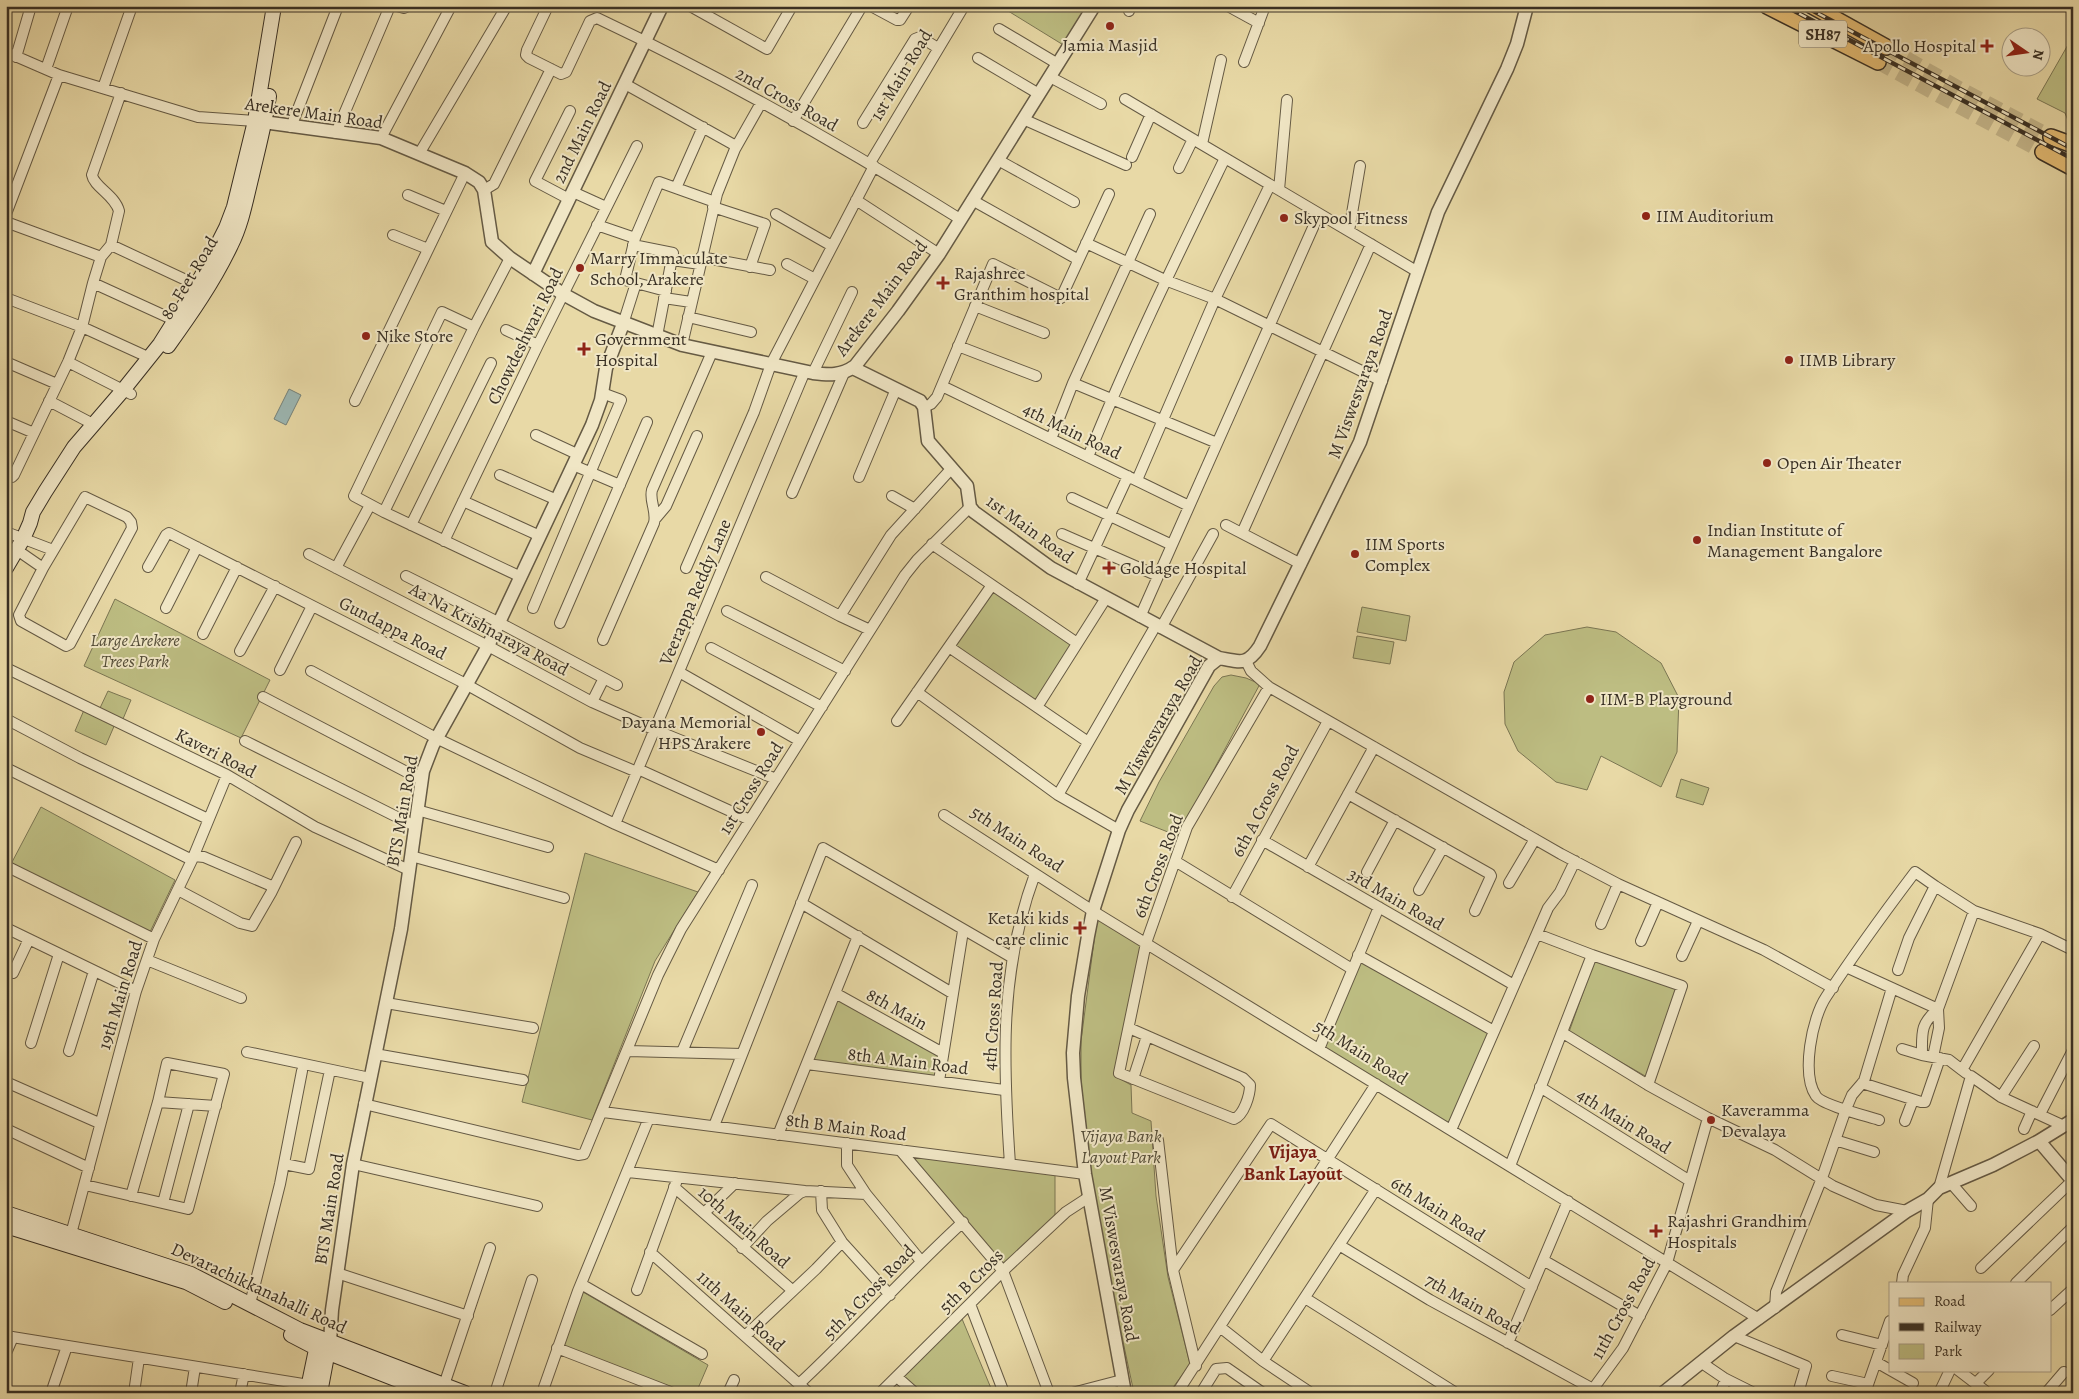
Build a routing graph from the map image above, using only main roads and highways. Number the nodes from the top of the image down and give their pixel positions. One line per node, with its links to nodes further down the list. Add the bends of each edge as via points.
1 (274, 6): 7 (main road, 80 Feet Road)
2 (282, 6): 7 (main road, 80 Feet Road)
3 (1767, 6): 6 (main road, SH87)
4 (1812, 6): 5 (main road, SH87)
5 (1886, 47)
6 (1878, 62)
7 (260, 121): 12 (main road, 80 Feet Road, via 233,226 232,245)
8 (2052, 137): 9 (main road)
9 (2073, 145)
10 (2043, 152): 11 (main road)
11 (2073, 168)
12 (201, 287): 13 (main road, 80 Feet Road, via 174,320); 13 (main road, 80 Feet Road, via 157,363)
13 (128, 392): 14 (main road, 80 Feet Road, via 52,494 40,516); 14 (main road, 80 Feet Road, via 74,447 33,512)
14 (30, 523): 15 (main road, 80 Feet Road)
15 (6, 568)
16 (6, 1213): 18 (main road, Devarachikkanahalli Road, via 191,1274)
17 (6, 1226): 18 (main road, Devarachikkanahalli Road, via 186,1282)
18 (323, 1345): 19 (main road); 20 (main road, Devarachikkanahalli Road); 21 (main road, Devarachikkanahalli Road)
19 (312, 1390)
20 (431, 1393)
21 (465, 1393)

